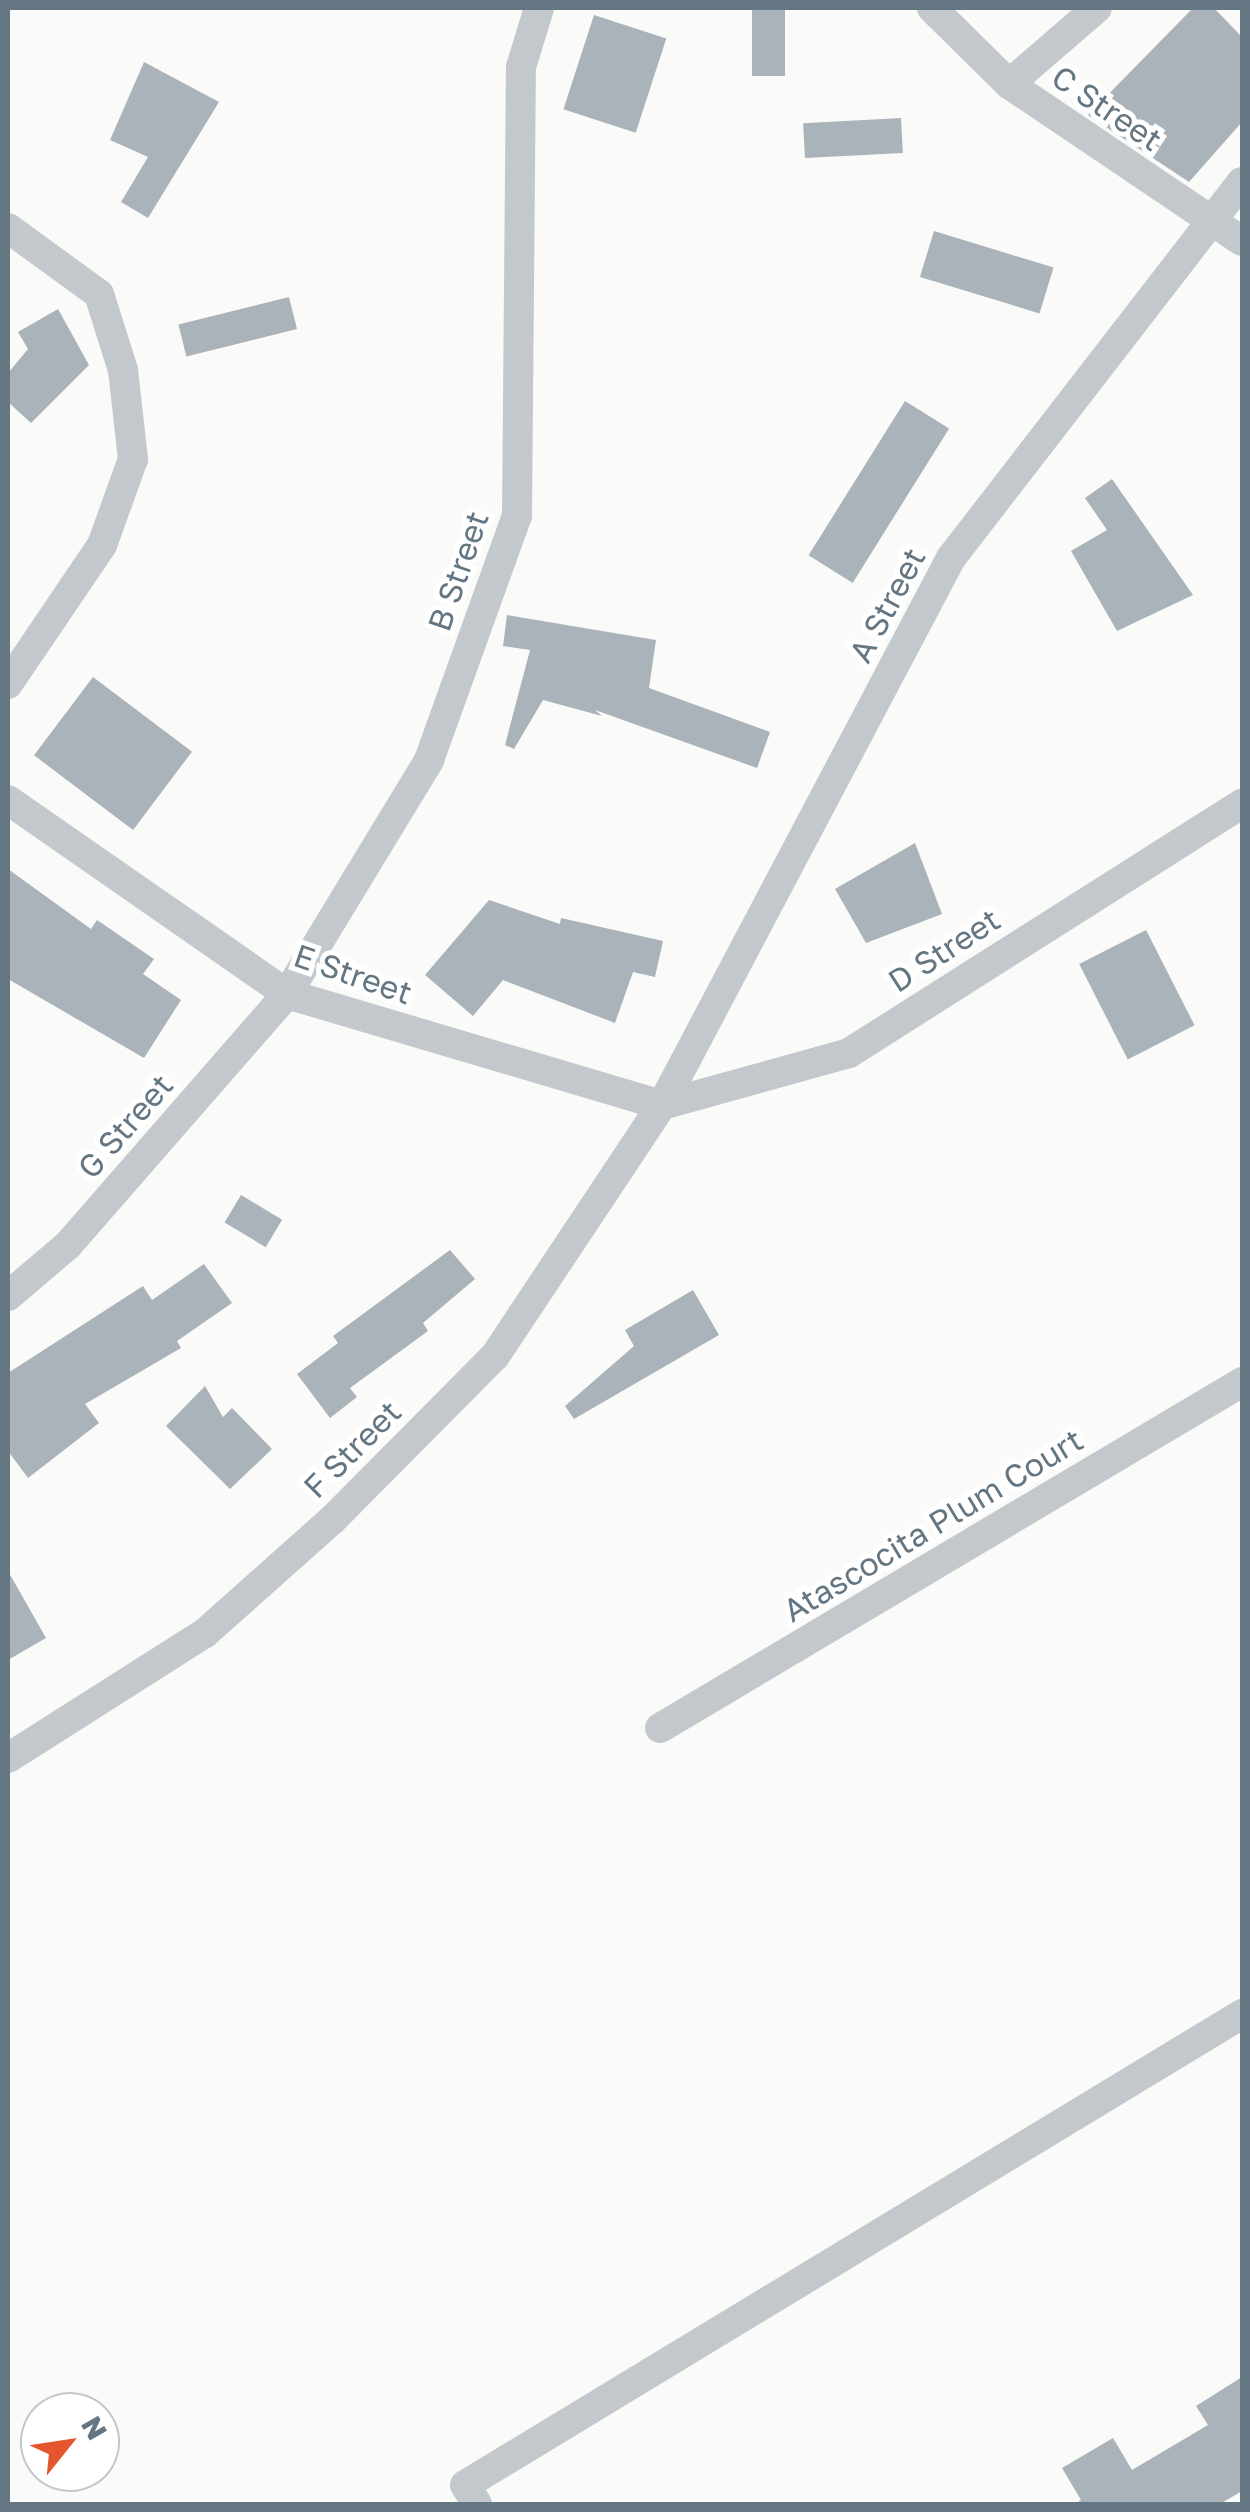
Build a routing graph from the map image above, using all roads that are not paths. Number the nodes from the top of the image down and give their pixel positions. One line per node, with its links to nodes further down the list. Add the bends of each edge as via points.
1 (539, 8): 12 (street, B Street, via 521,67 517,516 429,760)
2 (932, 8): 4 (street)
3 (1098, 8): 4 (street, C Street)
4 (1009, 84): 6 (street, C Street)
5 (1242, 182): 6 (street, A Street)
6 (1214, 222): 8 (street); 13 (street, A Street, via 951,558)
7 (8, 228): 9 (street, via 98,294 123,370 133,460 102,545)
8 (1242, 241)
9 (8, 684)
10 (8, 800): 12 (street, E Street)
11 (1242, 804): 13 (street, D Street, via 849,1053)
12 (288, 994): 13 (street, E Street); 14 (street, G Street, via 68,1244)
13 (662, 1105): 17 (street, F Street, via 495,1356 333,1519 205,1633)
14 (8, 1296)
15 (1242, 1382): 16 (street, Atascocita Plum Court)
16 (660, 1728)
17 (8, 1758)
18 (1242, 2014): 19 (street, via 465,2485)
19 (477, 2504)

